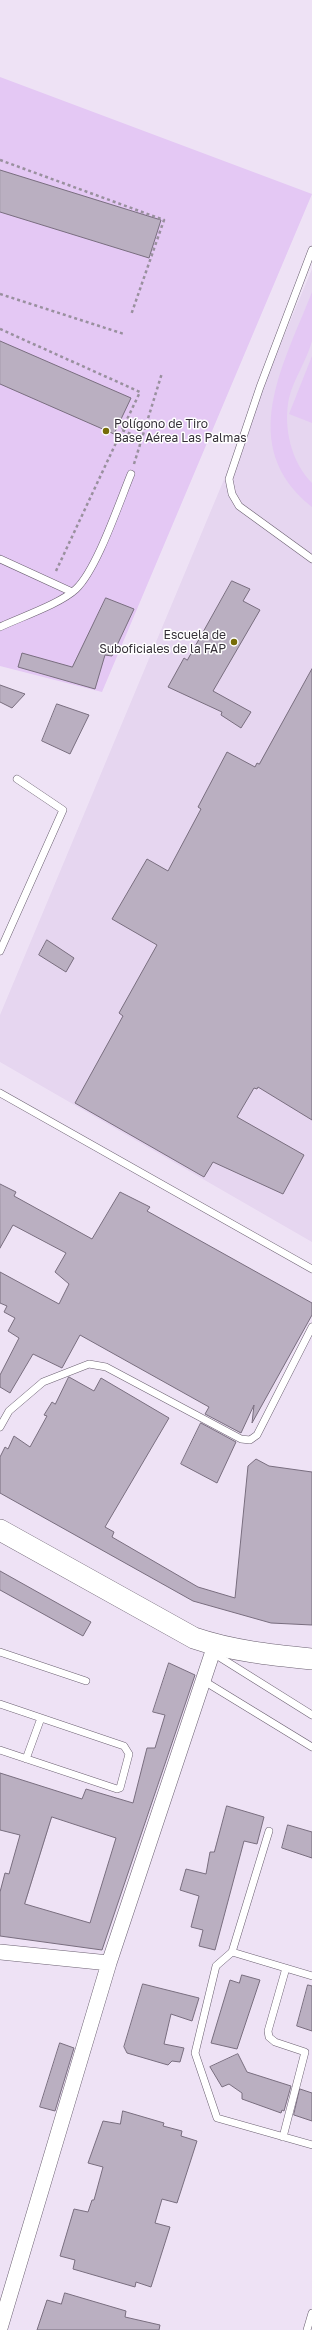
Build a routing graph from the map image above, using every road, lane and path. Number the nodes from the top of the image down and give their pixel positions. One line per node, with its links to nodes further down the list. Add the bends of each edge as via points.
1 (0, 160): 4 (path, via 164,220)
2 (312, 250): 12 (lane, via 260,387 229,479 232,494 239,506)
3 (0, 294): 6 (path)
4 (131, 315)
5 (0, 329): 8 (path, via 140,392)
6 (124, 334)
7 (162, 373): 9 (path)
8 (122, 430): 9 (path); 13 (path, via 55,573)
9 (142, 439): 10 (path)
10 (131, 474): 14 (lane, via 89,574)
11 (0, 559): 14 (lane)
12 (312, 559)
13 (48, 570)
14 (72, 592): 15 (lane)
15 (0, 627)
16 (17, 779): 17 (lane, via 64,810)
17 (0, 951)
18 (0, 1093): 19 (lane)
19 (312, 1269)
20 (312, 1327): 21 (lane, via 258,1435 250,1440 241,1439 106,1367 89,1364 43,1382 9,1411)
21 (0, 1426)
22 (0, 1530): 23 (street)
23 (214, 1649): 25 (street); 27 (street); 29 (lane)
24 (0, 1652): 26 (lane)
25 (312, 1659)
26 (86, 1681)
27 (204, 1681): 31 (lane); 37 (street)
28 (0, 1704): 30 (lane)
29 (312, 1715)
30 (41, 1718): 33 (lane); 33 (lane, via 124,1746 129,1754 120,1788 112,1788)
31 (312, 1747)
32 (0, 1750): 33 (lane)
33 (26, 1759)
34 (269, 1832): 36 (lane)
35 (0, 1952): 37 (street)
36 (232, 1952): 38 (lane); 41 (lane, via 216,1966 195,2053 217,2118)
37 (109, 1963): 44 (street)
38 (286, 1968): 39 (lane); 40 (lane, via 268,2031 269,2037 275,2042)
39 (312, 1976)
40 (308, 2053): 41 (lane)
41 (283, 2137): 42 (lane)
42 (312, 2145)
43 (312, 2313): 45 (lane)
44 (0, 2328)
45 (307, 2330)

